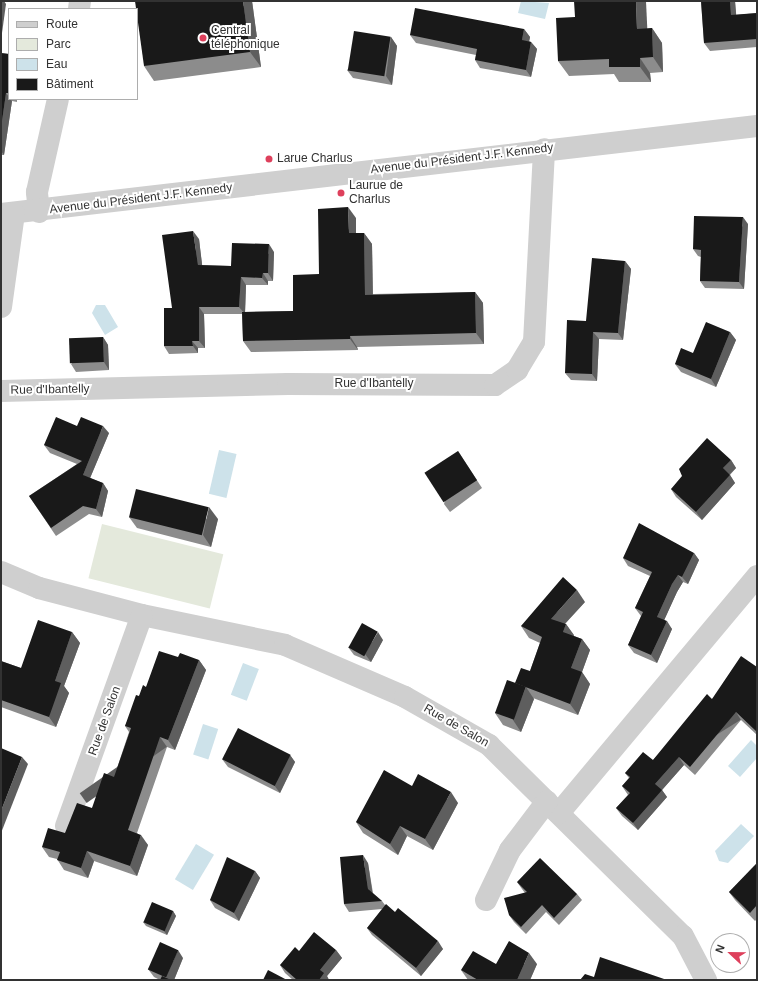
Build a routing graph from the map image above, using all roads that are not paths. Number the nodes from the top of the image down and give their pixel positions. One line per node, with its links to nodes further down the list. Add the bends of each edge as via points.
1 (58, 100): 4 (street, via 37,192)
2 (757, 126): 3 (street, Avenue du Président J.F. Kennedy)
3 (544, 149): 4 (street, Avenue du Président J.F. Kennedy); 7 (street, Rue d'Ibantelly, via 534,342 517,370 495,385 288,384)
4 (39, 212): 5 (street, Avenue du Président J.F. Kennedy)
5 (7, 213): 6 (street)
6 (1, 307)
7 (1, 392)
8 (1, 572): 10 (street, Rue de Salon, via 39,588)
9 (757, 576): 11 (street)
10 (142, 615): 11 (street, Rue de Salon, via 285,644 405,697 489,744); 12 (street, Rue de Salon)
11 (553, 807): 13 (street, via 510,850); 14 (street, Rue de Salon, via 683,936)
12 (66, 826)
13 (486, 900)
14 (706, 980)

